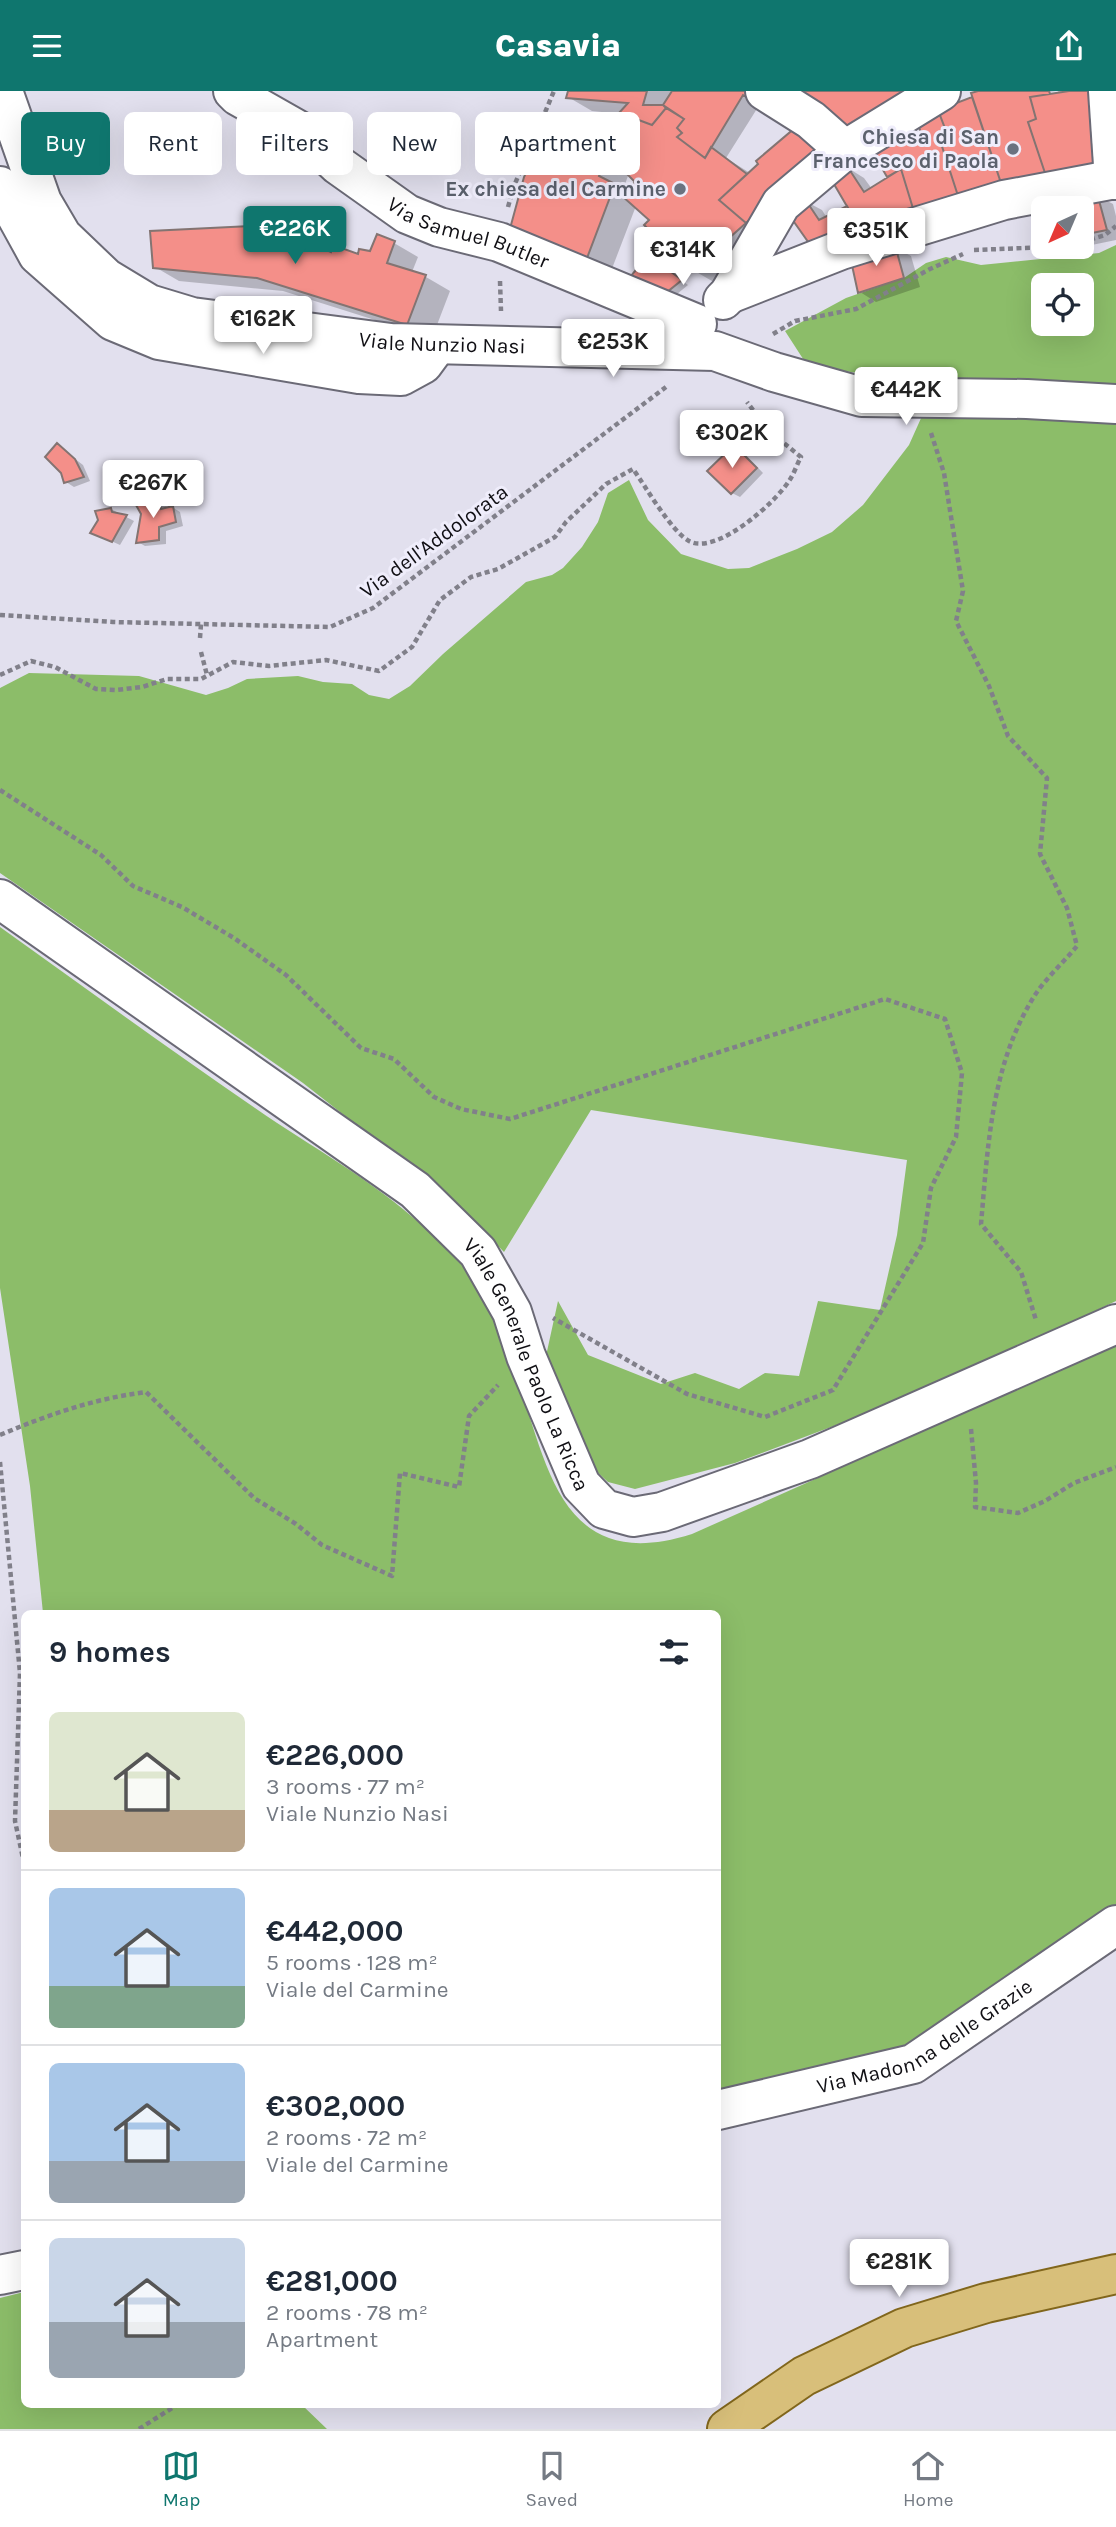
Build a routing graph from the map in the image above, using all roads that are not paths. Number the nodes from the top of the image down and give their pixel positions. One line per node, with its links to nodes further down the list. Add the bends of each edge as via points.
1 (3, 91): 10 (street, Viale Nunzio Nasi, via 42,202 62,236 106,278 149,304 192,317)
2 (233, 91): 11 (street, Via Samuel Butler, via 305,134 346,171 407,213 439,227 499,242 648,306)
3 (765, 91): 6 (street, via 811,120)
4 (941, 91): 6 (street)
5 (1108, 91): 7 (street)
6 (845, 150): 9 (street, via 781,204)
7 (1115, 179): 9 (street, via 1004,200 841,250)
8 (0, 186): 10 (street, via 38,255 113,321 159,340 359,375 401,376 423,363)
9 (729, 294): 11 (street)
10 (437, 345): 11 (street, Viale Nunzio Nasi)
11 (689, 353): 12 (street, Via Samuel Butler, via 862,397)
12 (1116, 404)
13 (0, 899): 14 (street, Viale Generale Paolo La Ricca, via 415,1190 478,1252 512,1313 581,1485 604,1509 633,1517 662,1512 810,1459)
14 (1116, 1324)
15 (1116, 1925): 16 (street, Via Madonna delle Grazie, via 913,2064)
16 (721, 2109)
17 (21, 2271): 19 (street)
18 (1116, 2274): 20 (main road, via 986,2303 904,2328 804,2376)
19 (0, 2275)
20 (727, 2429)

